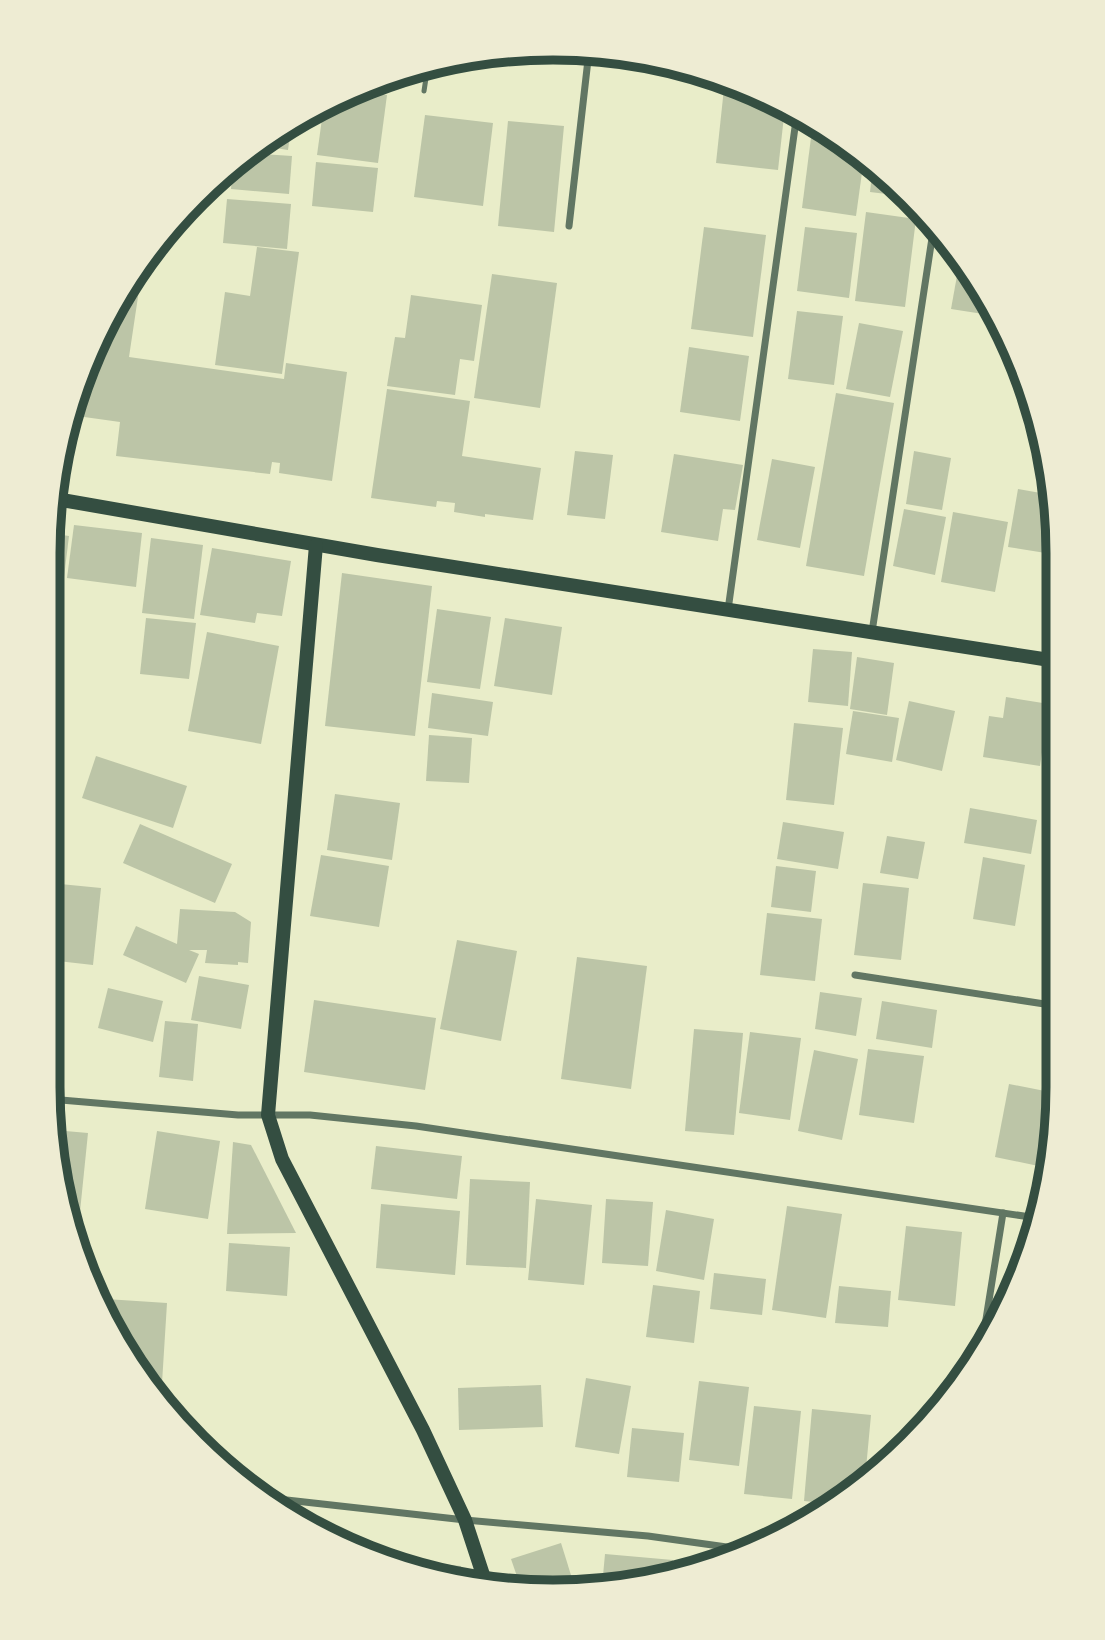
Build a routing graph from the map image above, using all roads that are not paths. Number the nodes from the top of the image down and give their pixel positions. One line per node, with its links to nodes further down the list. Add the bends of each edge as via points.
1 (588, 61): 5 (street)
2 (426, 76): 3 (lane)
3 (424, 91)
4 (795, 124): 9 (street)
5 (569, 226)
6 (932, 238): 10 (street)
7 (63, 500): 8 (main road)
8 (316, 545): 9 (main road); 15 (main road)
9 (728, 610): 10 (main road)
10 (872, 632): 11 (main road)
11 (1046, 659)
12 (855, 975): 13 (street)
13 (1046, 1005)
14 (60, 1100): 15 (street)
15 (268, 1115): 16 (street, via 416,1126); 20 (main road, via 282,1159)
16 (1003, 1213): 17 (street); 18 (street)
17 (1028, 1217)
18 (985, 1323)
19 (283, 1500): 20 (street)
20 (465, 1520): 21 (street); 22 (main road)
21 (729, 1547)
22 (483, 1575)

